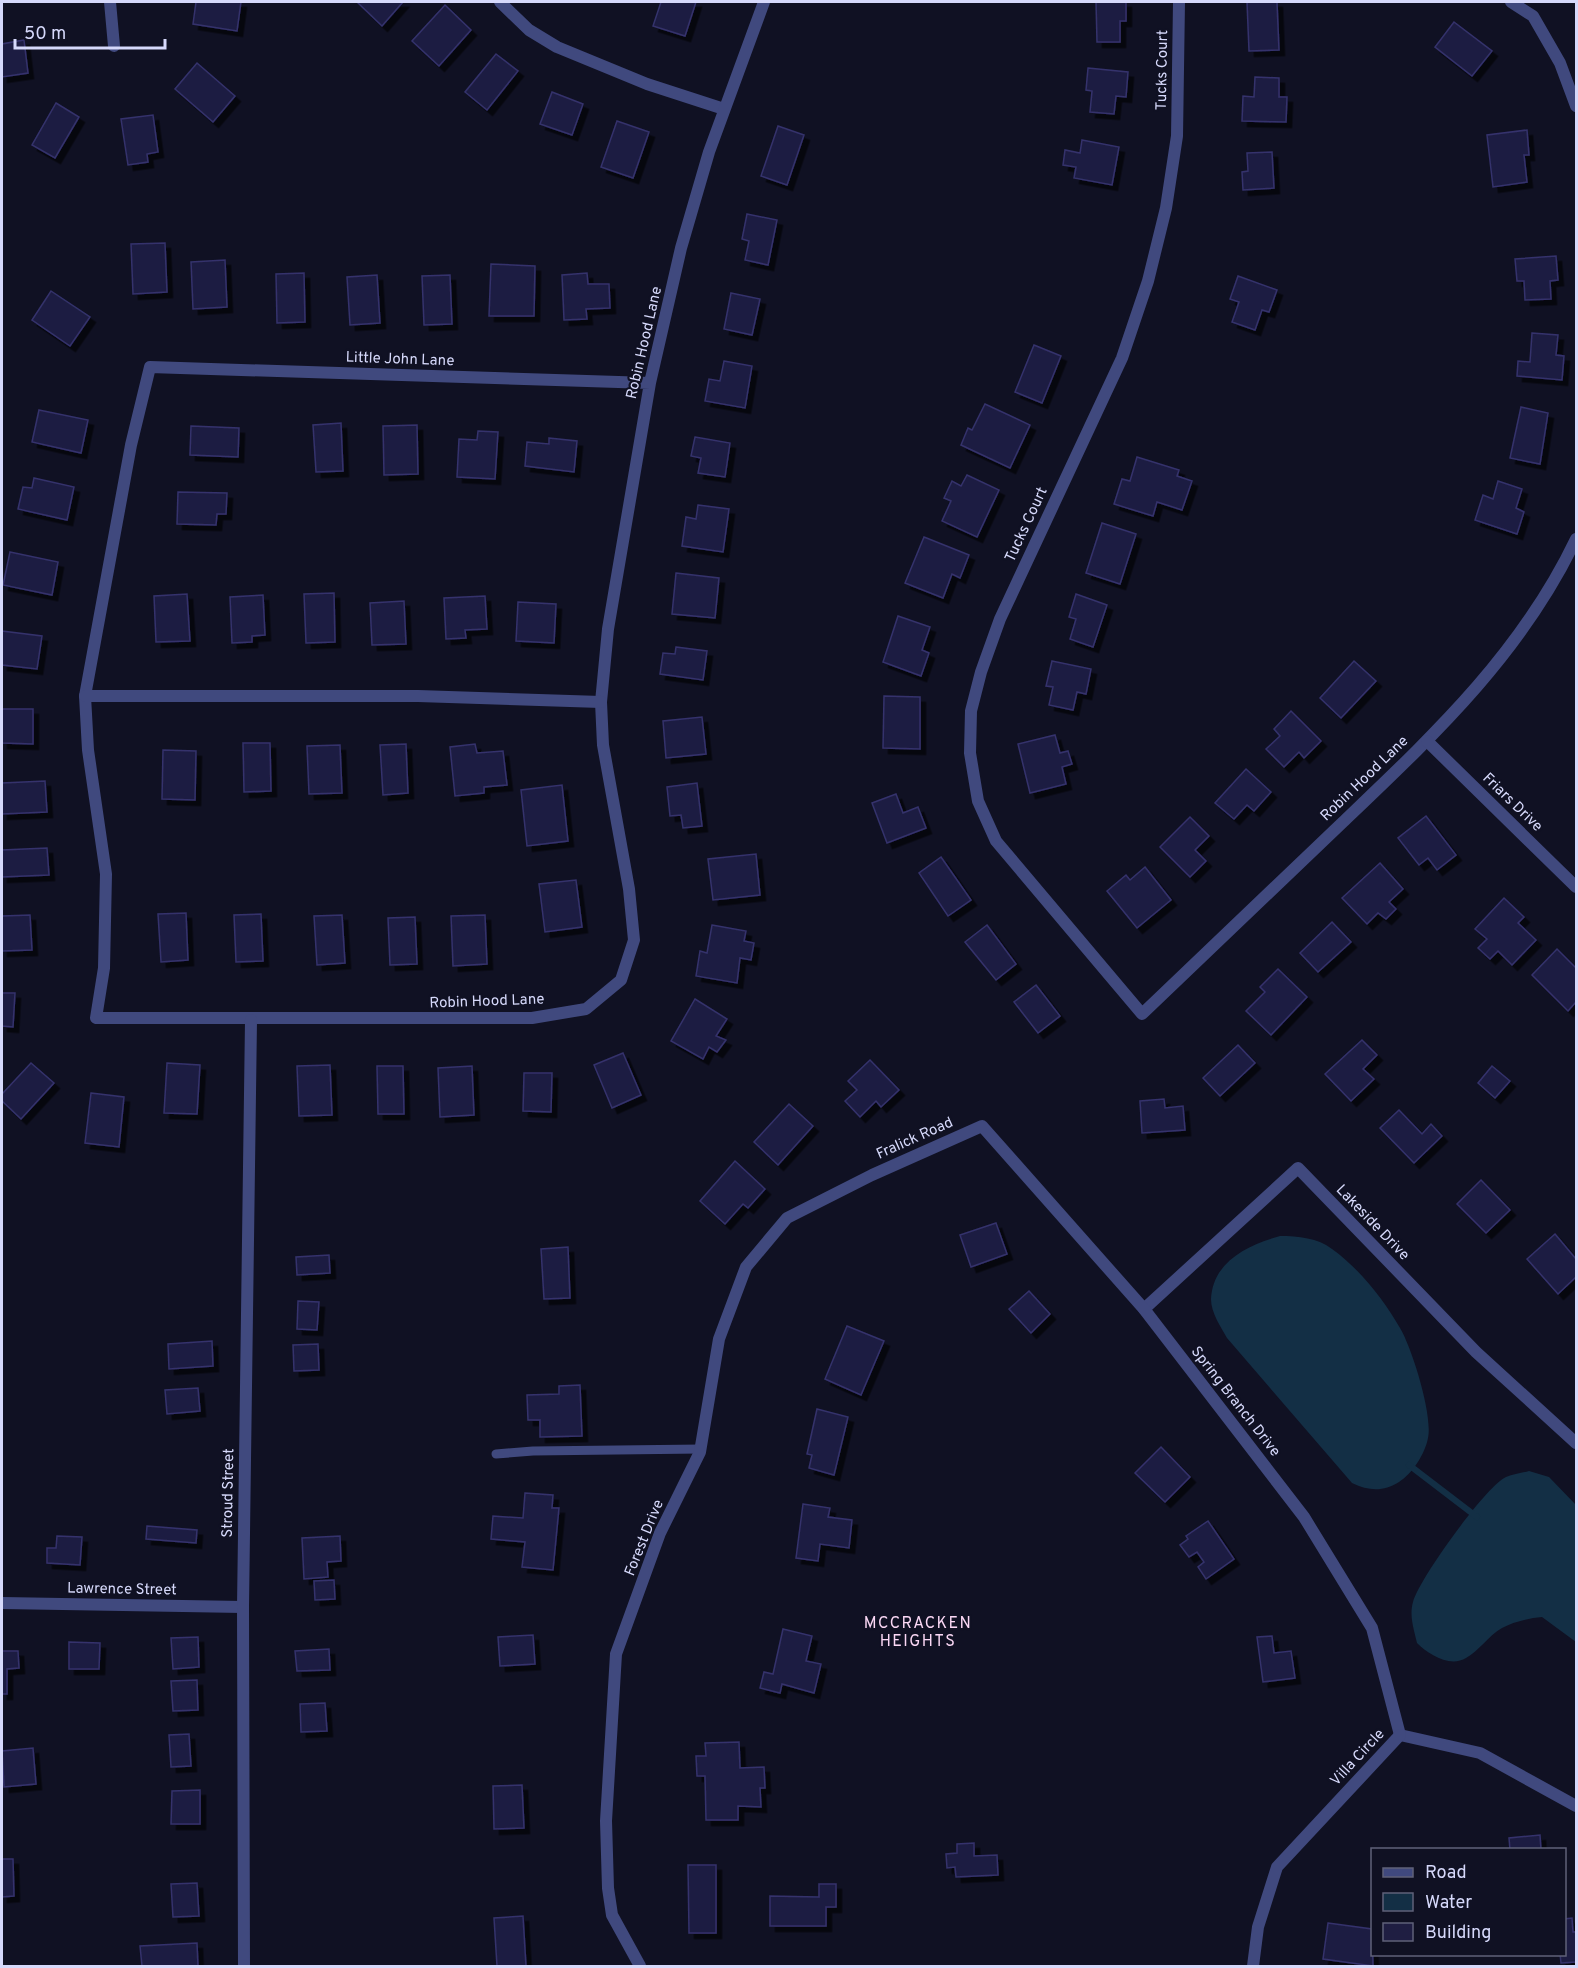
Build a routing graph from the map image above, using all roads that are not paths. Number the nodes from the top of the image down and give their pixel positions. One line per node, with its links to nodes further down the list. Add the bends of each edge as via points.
1 (110, 2): 6 (street)
2 (500, 2): 8 (street, via 529,30 557,47 647,84)
3 (764, 2): 8 (street, Robin Hood Lane)
4 (1179, 2): 15 (street, Tucks Court, via 1177,136 1166,208 1148,281 1122,358 1000,620 971,711 970,753 978,801 996,841)
5 (1510, 2): 7 (street, via 1533,16 1560,63)
6 (114, 46)
7 (1576, 106)
8 (724, 109): 9 (street, Robin Hood Lane, via 681,248)
9 (650, 383): 11 (street, Little John Lane, via 150,367 131,445); 12 (street, Robin Hood Lane, via 608,629)
10 (1576, 539): 13 (street, Robin Hood Lane, via 1530,621 1480,686)
11 (85, 696): 12 (street, via 418,696); 16 (street, Robin Hood Lane, via 88,750 106,874 104,968 96,1018)
12 (601, 702): 16 (street, Robin Hood Lane, via 603,746 629,889 634,940 621,980 586,1009 532,1018)
13 (1427, 741): 14 (street, Friars Drive); 15 (street, Robin Hood Lane)
14 (1576, 887)
15 (1142, 1014)
16 (251, 1020): 24 (street, Stroud Street)
17 (982, 1126): 18 (street, Fralick Road); 19 (street, Spring Branch Drive)
18 (861, 1181): 21 (street, Forest Drive, via 787,1218 746,1267 719,1339)
19 (1144, 1310): 20 (street, Lakeside Drive, via 1298,1168 1476,1352); 25 (street, Spring Branch Drive, via 1304,1517 1372,1628)
20 (1576, 1443)
21 (701, 1449): 22 (lane); 28 (street, Forest Drive, via 660,1533 616,1654 606,1821 608,1888 612,1915)
22 (496, 1454)
23 (2, 1603): 24 (street, Lawrence Street)
24 (243, 1607): 27 (street, Stroud Street)
25 (1400, 1735): 26 (street, Villa Circle, via 1480,1753); 29 (street, Villa Circle, via 1277,1867 1258,1927)
26 (1576, 1806)
27 (244, 1966)
28 (640, 1966)
29 (1253, 1966)

